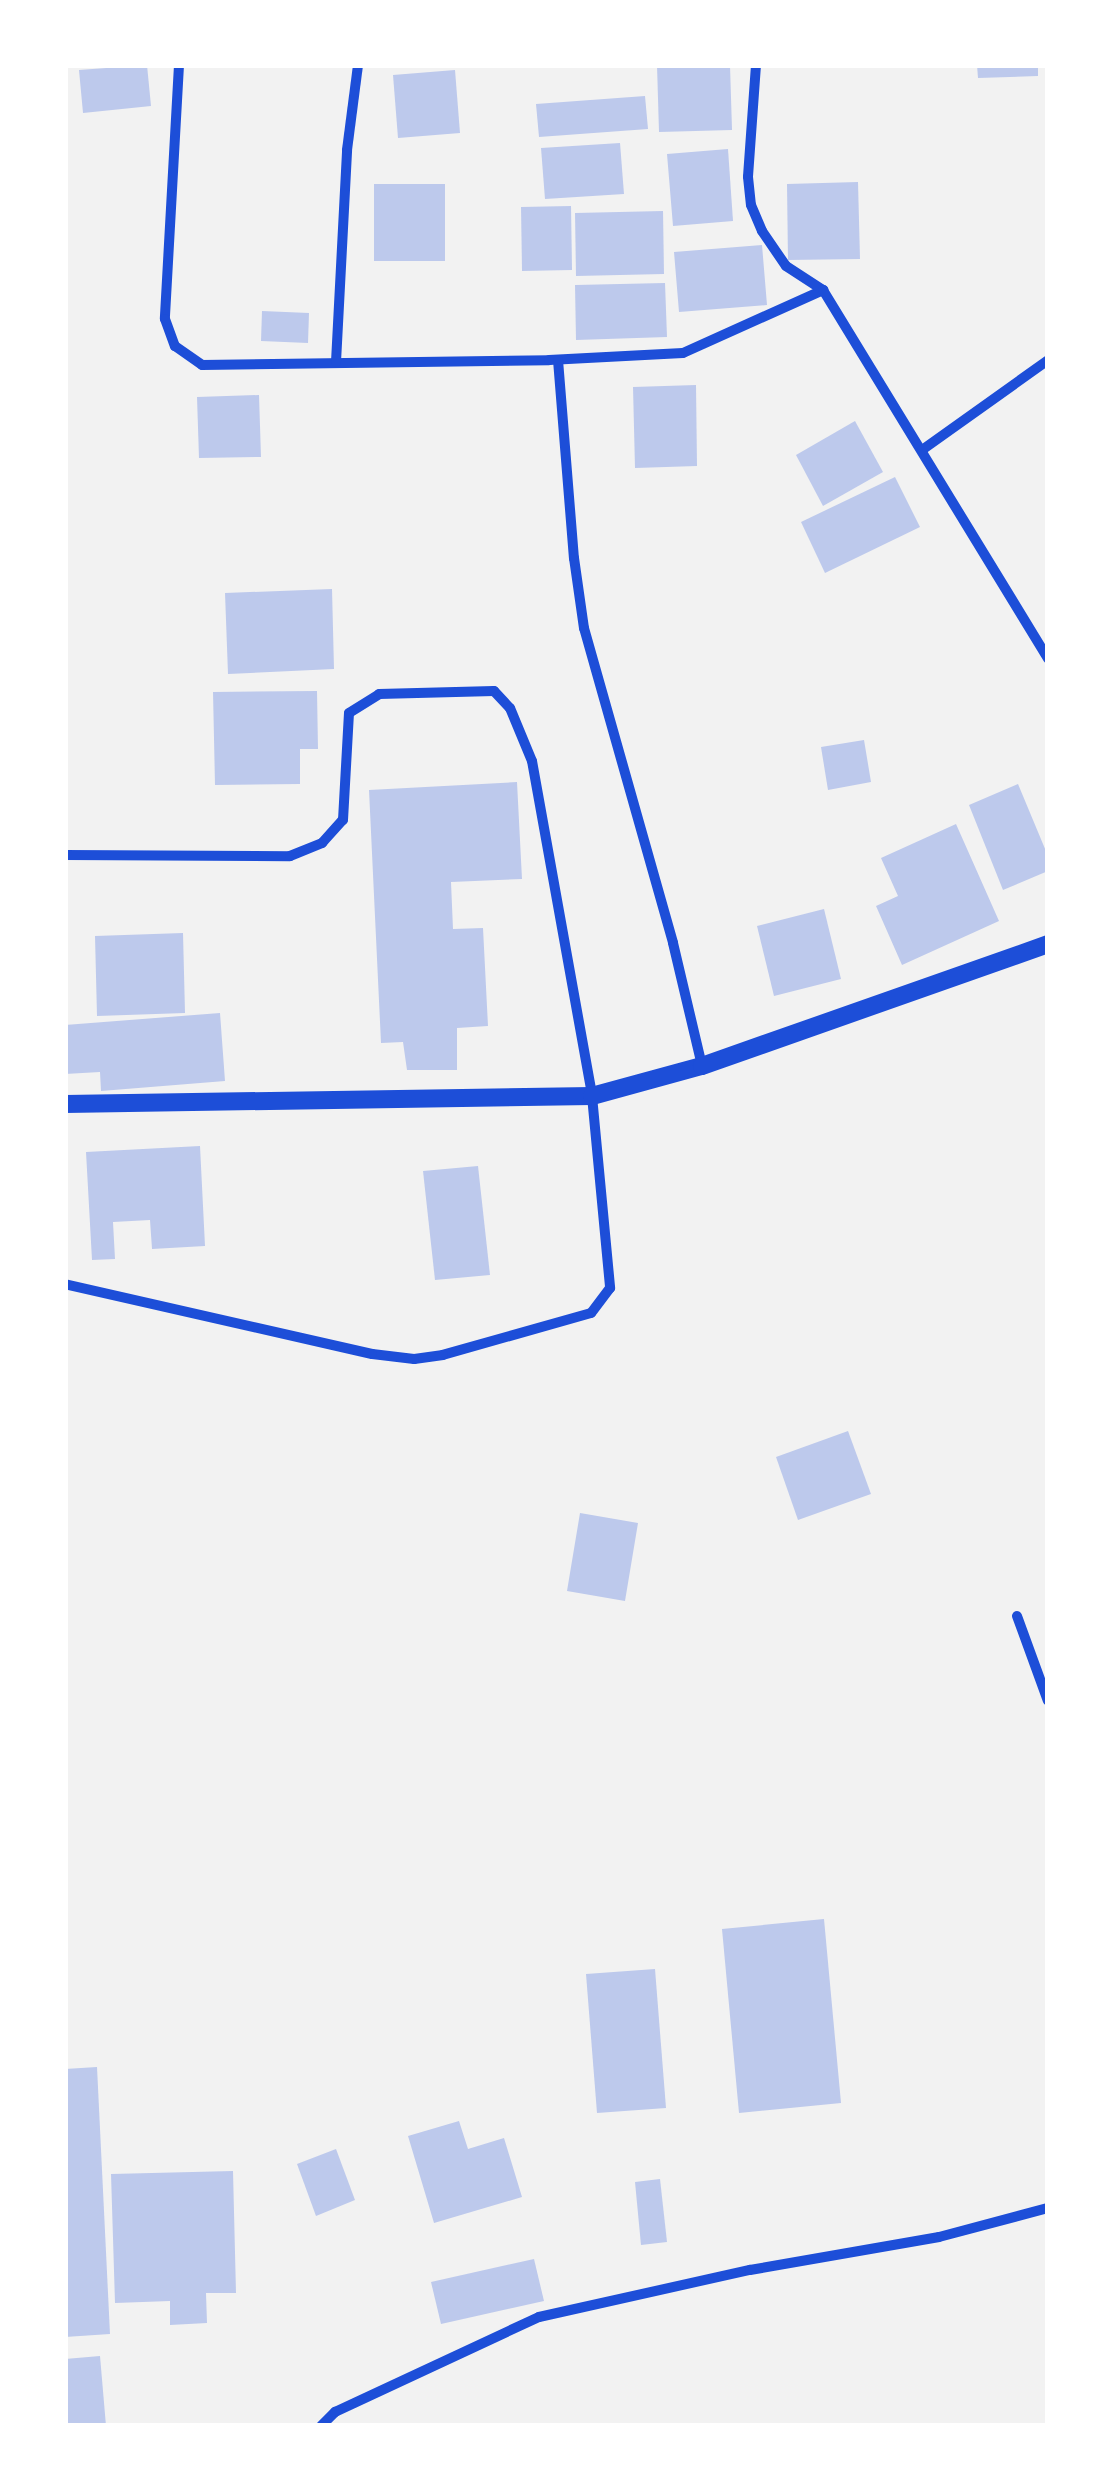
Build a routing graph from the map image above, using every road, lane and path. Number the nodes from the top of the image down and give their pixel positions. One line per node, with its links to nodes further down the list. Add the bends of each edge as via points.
1 (179, 65): 7 (street, via 165,319 176,346 202,364)
2 (358, 65): 7 (street)
3 (756, 65): 4 (street, via 752,205 786,266)
4 (823, 290): 5 (street, via 683,352); 8 (street)
5 (558, 360): 7 (street); 12 (street, via 584,628)
6 (1048, 360): 8 (street)
7 (336, 362)
8 (922, 450): 9 (street)
9 (1048, 660)
10 (65, 855): 13 (street, via 290,856 322,843 343,820 349,713 379,694 494,691 510,708 532,760)
11 (1048, 944): 12 (street)
12 (702, 1066): 13 (street)
13 (592, 1096): 14 (street); 15 (street, via 610,1288 591,1313 414,1359)
14 (65, 1104)
15 (65, 1284)
16 (1017, 1616): 17 (street)
17 (1048, 1701)
18 (1048, 2208): 19 (street, via 939,2237 539,2317 336,2412)
19 (321, 2426)

